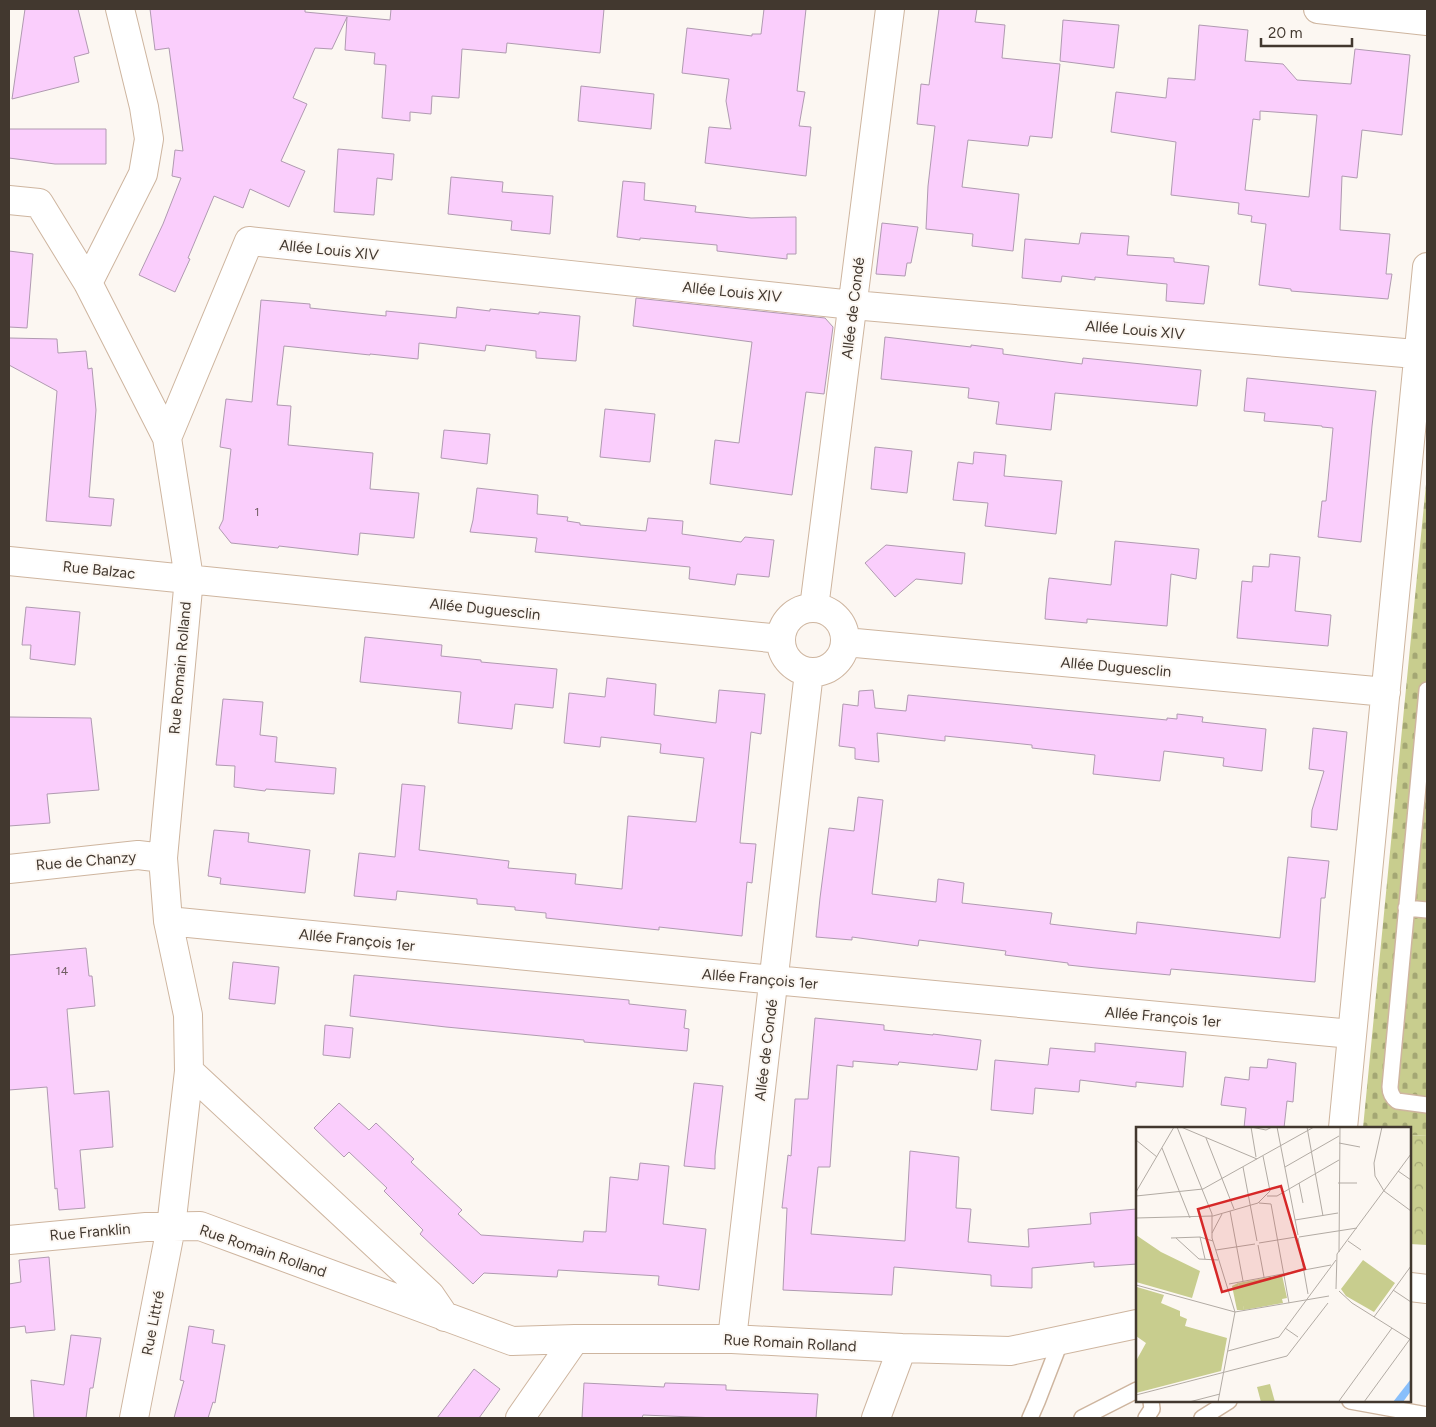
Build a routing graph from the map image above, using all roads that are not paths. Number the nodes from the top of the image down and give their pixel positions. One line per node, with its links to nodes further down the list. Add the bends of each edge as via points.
1 (120, 9): 7 (street, via 150,139 143,174)
2 (890, 9): 8 (street, Allée de Condé)
3 (1318, 9): 4 (street)
4 (1427, 21)
5 (9, 200): 7 (street, Rue Romain Rolland, via 39,202)
6 (1427, 267): 9 (street)
7 (88, 283): 10 (street, Rue Romain Rolland)
8 (853, 305): 9 (street, Allée Louis XIV); 10 (street, Allée Louis XIV, via 249,242); 13 (street, Allée de Condé)
9 (1423, 355): 18 (street)
10 (167, 438): 12 (street, Rue Romain Rolland)
11 (9, 561): 12 (street, Rue Balzac)
12 (189, 578): 14 (street, Allée Duguesclin); 20 (street, Rue Romain Rolland)
13 (814, 608): 14 (street, via 804,608 795,613 782,629); 15 (street, via 834,615 844,632)
14 (780, 639): 16 (street, via 792,664)
15 (845, 642): 16 (street, via 837,661 830,667); 18 (street, Allée Duguesclin)
16 (809, 672): 25 (street, Allée de Condé)
17 (1427, 690): 19 (lane)
18 (1386, 692): 26 (street)
19 (1426, 717): 22 (lane)
20 (163, 858): 21 (street, Rue de Chanzy, via 138,855); 24 (street, Rue Romain Rolland)
21 (9, 869)
22 (1406, 908): 23 (lane); 28 (lane, via 1390,1093 1397,1101)
23 (1427, 910)
24 (168, 921): 25 (street, Allée François 1er); 27 (street, Rue Romain Rolland, via 188,1015)
25 (774, 980): 26 (street, Allée François 1er); 36 (street, Allée de Condé)
26 (1352, 1034): 29 (street)
27 (189, 1071): 30 (street, Rue Romain Rolland); 34 (street, via 430,1296)
28 (1427, 1105)
29 (1343, 1127)
30 (171, 1227): 31 (street, Rue Franklin); 34 (street, Rue Romain Rolland, via 200,1226); 45 (street, Rue Littré)
31 (9, 1240)
32 (1411, 1287): 33 (street)
33 (1427, 1288)
34 (445, 1317): 37 (street, Rue Romain Rolland, via 512,1341)
35 (1136, 1324): 38 (street, Rue Romain Rolland)
36 (732, 1339): 37 (street, Rue Romain Rolland); 39 (street, Rue Romain Rolland)
37 (576, 1340): 46 (street)
38 (1061, 1340): 39 (street, Rue Romain Rolland, via 1010,1351); 48 (lane)
39 (902, 1348): 47 (street)
40 (1136, 1391): 49 (lane)
41 (1151, 1402): 50 (lane, via 1152,1409)
42 (1227, 1402): 51 (lane)
43 (1356, 1402): 44 (lane)
44 (1427, 1415)
45 (134, 1418)
46 (520, 1418)
47 (876, 1418)
48 (1030, 1418)
49 (1082, 1418)
50 (1146, 1418)
51 (1202, 1418)

